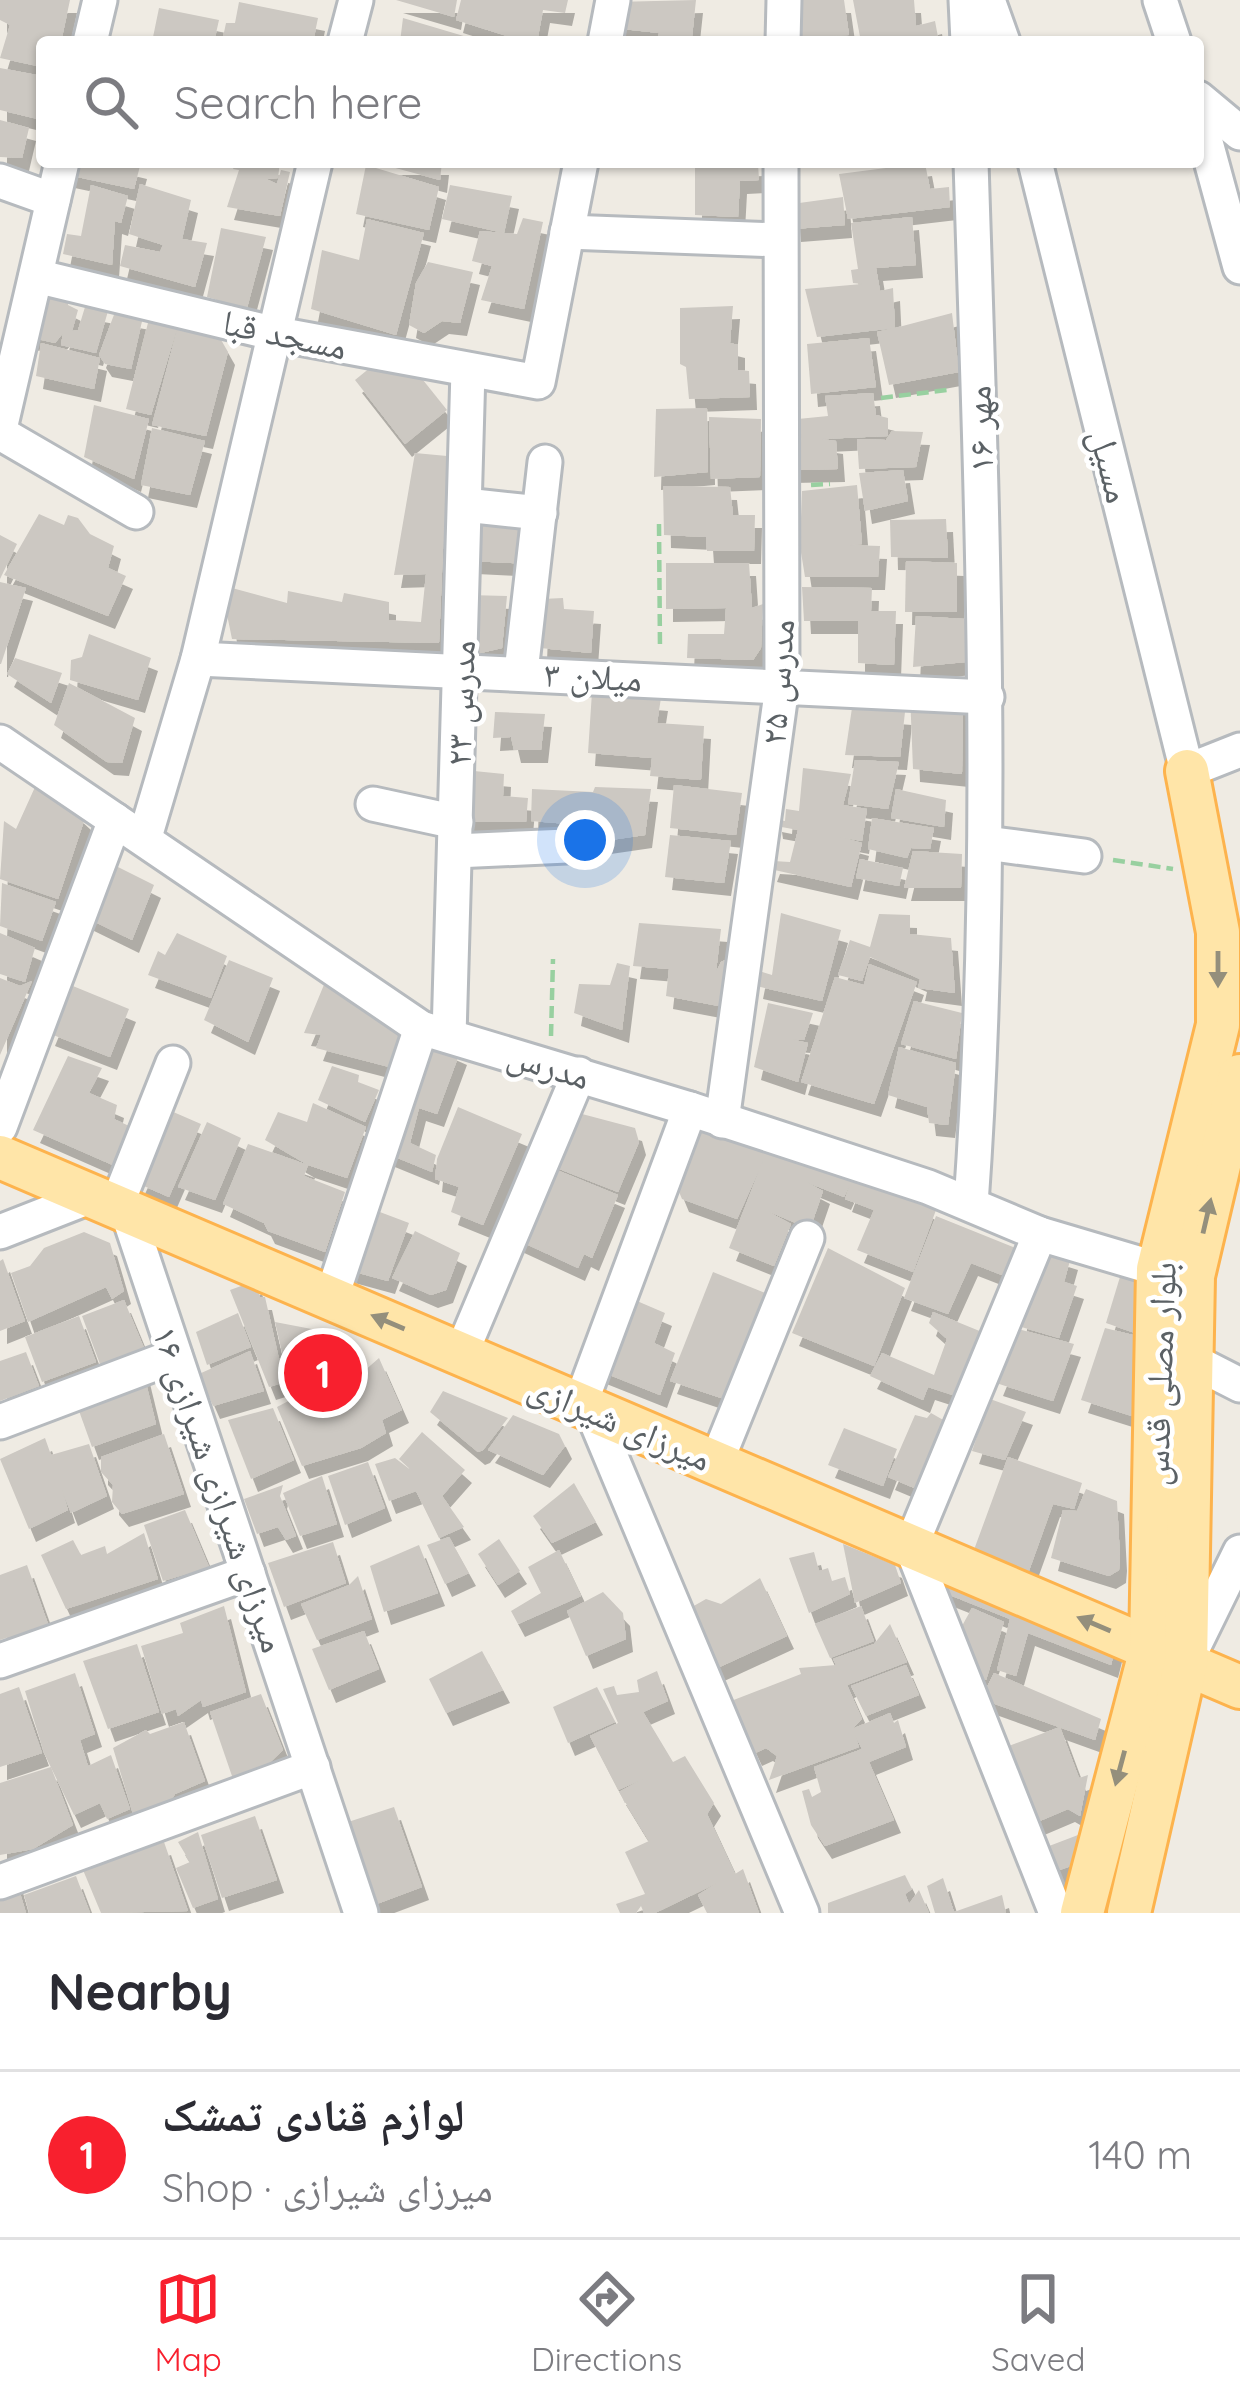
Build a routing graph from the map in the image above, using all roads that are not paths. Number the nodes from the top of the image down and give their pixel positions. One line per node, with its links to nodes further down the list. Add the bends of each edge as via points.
1 (100, 0): 8 (street)
2 (356, 0): 9 (street)
3 (613, 0): 10 (street)
4 (784, 0): 11 (street)
5 (966, 0): 12 (street)
6 (988, 0): 13 (street)
7 (1160, 0): 14 (street)
8 (91, 36)
9 (347, 36)
10 (606, 36)
11 (783, 36)
12 (968, 36)
13 (1001, 36)
14 (1172, 36)
15 (1204, 103): 16 (street)
16 (1240, 133)
17 (1204, 135): 28 (street)
18 (61, 168): 25 (street)
19 (313, 168): 30 (street)
20 (580, 168): 26 (street)
21 (781, 168): 27 (street, مدرس ۲۵)
22 (971, 168): 41 (street, مهر ۱۶)
23 (1036, 168): 44 (street, مسیل)
24 (0, 181): 25 (street)
25 (53, 200): 29 (street)
26 (567, 232): 27 (street); 31 (street, مسجد قبا, via 538,382)
27 (779, 240): 40 (street, مدرس ۲۵)
28 (1240, 267)
29 (35, 276): 30 (street, مسجد قبا); 32 (street)
30 (272, 333): 31 (street, مسجد قبا); 37 (street)
31 (468, 370): 34 (street, مدرس ۲۳)
32 (1, 421): 35 (street)
33 (545, 462): 36 (street)
34 (465, 506): 36 (street); 38 (street, مدرس ۲۳)
35 (136, 512)
36 (540, 513): 39 (street)
37 (198, 659): 38 (street, میلان ۳); 46 (street)
38 (461, 669): 39 (street, میلان ۳); 47 (street, مدرس ۲۳)
39 (521, 673): 40 (street, میلان ۳)
40 (782, 686): 41 (street, میلان ۳); 56 (street, مدرس ۲۵)
41 (987, 697): 48 (street, مهر ۱۶)
42 (0, 742): 46 (street, مدرس)
43 (1240, 750): 44 (street)
44 (1187, 771): 51 (main road, via 1231,866); 64 (main road, بلوار مصلی قدس, one-way to 64, via 1218,932 1218,1025)
45 (373, 803): 47 (street)
46 (130, 828): 52 (street, مدرس); 57 (street, via 53,986)
47 (456, 837): 49 (street); 52 (street, مدرس ۲۳)
48 (986, 843): 50 (street); 59 (street, مهر ۱۶)
49 (567, 846)
50 (1084, 856)
51 (1240, 913)
52 (435, 1032): 54 (street, مدرس); 65 (street, مدرس ۲۳, via 376,1163)
53 (173, 1063): 60 (street)
54 (565, 1070): 56 (street, مدرس); 66 (street, via 520,1214)
55 (1240, 1076): 68 (main road, بلوار مصلی قدس, one-way to 55, via 1193,1276)
56 (706, 1115): 59 (street, مدرس); 70 (street, مدرس ۲۵, via 635,1257)
57 (0, 1127)
58 (0, 1157): 60 (main road, میرزای شیرازی)
59 (970, 1204): 62 (street, مدرس)
60 (112, 1205): 61 (street); 65 (main road, میرزای شیرازی); 67 (street, میرزای شیرازی شیرازی ۱۶)
61 (0, 1232)
62 (1040, 1234): 64 (street, مدرس); 73 (street)
63 (807, 1238): 72 (street)
64 (1158, 1269): 76 (main road, بلوار مصلی قدس)
65 (331, 1298): 66 (main road, میرزای شیرازی, one-way to 65)
66 (461, 1354): 70 (main road, میرزای شیرازی)
67 (175, 1356): 71 (street); 75 (street, میرزای شیرازی شیرازی ۱۶)
68 (1191, 1360): 69 (street); 76 (main road, بلوار مصلی قدس)
69 (1240, 1385)
70 (585, 1407): 72 (main road, میرزای شیرازی); 82 (street)
71 (0, 1422)
72 (716, 1462): 73 (main road, میرزای شیرازی)
73 (910, 1546): 76 (main road, میرزای شیرازی, one-way to 73); 83 (street)
74 (1240, 1552): 76 (street)
75 (248, 1573): 77 (street); 79 (street, میرزای شیرازی شیرازی ۱۶)
76 (1169, 1656): 78 (main road, میرزای شیرازی); 84 (main road, بلوار مصلی قدس, one-way to 84); 85 (main road, بلوار مصلی قدس)
77 (0, 1661)
78 (1240, 1687)
79 (313, 1767): 80 (street); 81 (street, میرزای شیرازی شیرازی ۱۶)
80 (0, 1882)
81 (362, 1913)
82 (802, 1913)
83 (1056, 1913)
84 (1082, 1913)
85 (1130, 1913)

